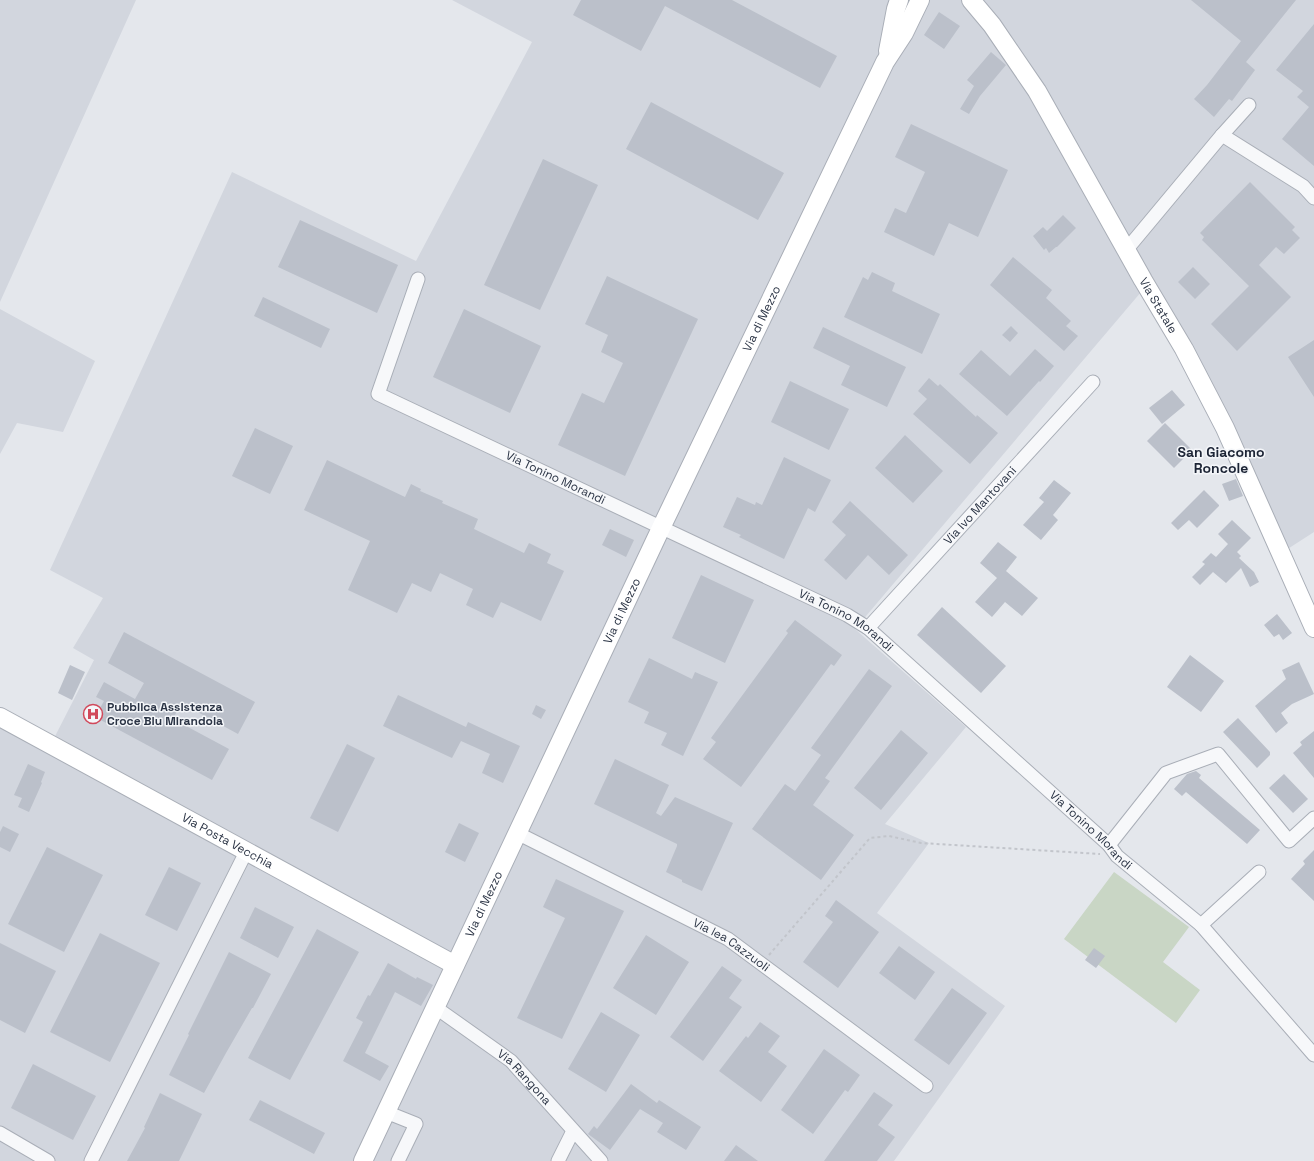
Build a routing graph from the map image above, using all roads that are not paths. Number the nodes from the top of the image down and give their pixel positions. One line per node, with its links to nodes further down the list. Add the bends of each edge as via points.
1 (920, 0): 4 (street, via 904,33)
2 (971, 0): 8 (street, Via Statale, via 992,25 1038,91)
3 (897, 3): 4 (street)
4 (885, 62): 11 (street, Via di Mezzo)
5 (1250, 105): 6 (street)
6 (1222, 134): 7 (street, via 1303,186); 8 (street)
7 (1314, 198)
8 (1127, 249): 13 (street, Via Statale, via 1225,428)
9 (418, 279): 11 (street, Via Tonino Morandi, via 378,394)
10 (1092, 382): 12 (street, Via Ivo Mantovani)
11 (661, 528): 12 (street, Via Tonino Morandi, via 847,615); 16 (street, Via di Mezzo)
12 (868, 628): 17 (street, Via Tonino Morandi)
13 (1314, 628)
14 (0, 717): 18 (street, Via Posta Vecchia)
15 (1314, 818): 17 (street, via 1289,841 1218,754 1166,773)
16 (518, 833): 21 (street, Via di Mezzo); 24 (street, Via lea Cazzuoli, via 728,939)
17 (1109, 845): 20 (street, Via Tonino Morandi, via 1117,856)
18 (246, 852): 21 (street, Via Posta Vecchia); 29 (street)
19 (1259, 872): 20 (street)
20 (1201, 925): 23 (street, Via Tonino Morandi)
21 (455, 965): 22 (street, Via di Mezzo)
22 (435, 1007): 25 (street, Via di Mezzo); 26 (street, Via Rangona, via 511,1061)
23 (1314, 1055)
24 (926, 1086)
25 (386, 1112): 30 (street, Via di Mezzo); 31 (street, via 416,1124)
26 (573, 1131): 32 (street); 33 (street, Via Rangona)
27 (0, 1133): 28 (street)
28 (48, 1161)
29 (91, 1161)
30 (363, 1161)
31 (398, 1161)
32 (558, 1161)
33 (601, 1161)

